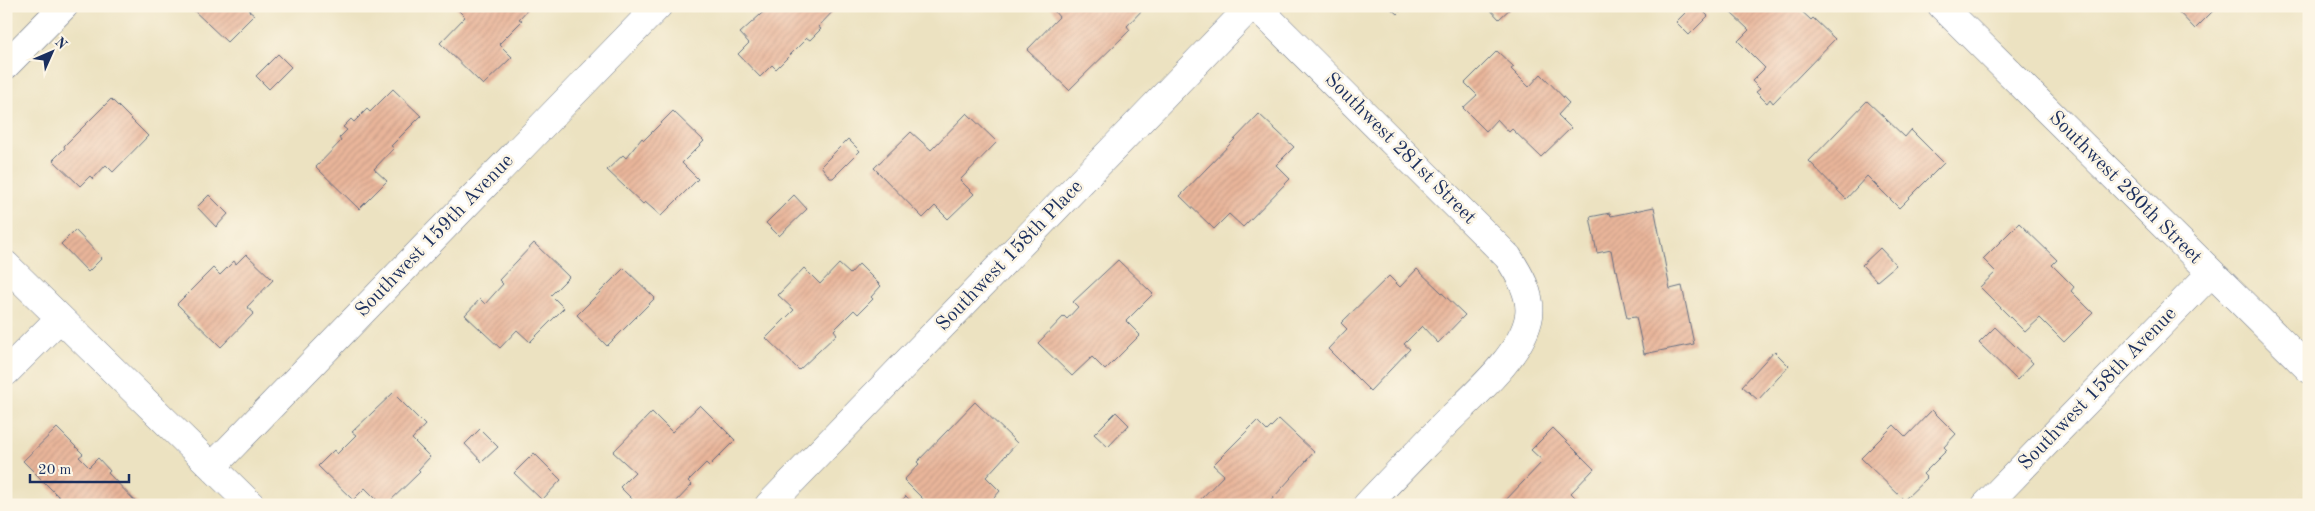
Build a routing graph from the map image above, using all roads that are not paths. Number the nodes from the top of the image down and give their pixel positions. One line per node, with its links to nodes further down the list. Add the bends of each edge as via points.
1 (64, 6): 6 (street)
2 (658, 6): 12 (street, Southwest 159th Avenue)
3 (1251, 6): 14 (street, Southwest 158th Place)
4 (1256, 6): 15 (street, Southwest 281st Street, via 1508,257 1530,302 1524,332 1514,350)
5 (1942, 6): 8 (street, Southwest 280th Street)
6 (6, 65)
7 (6, 265): 9 (street)
8 (2211, 273): 10 (street, Southwest 280th Street); 16 (street, Southwest 158th Avenue)
9 (60, 318): 11 (street); 12 (street)
10 (2309, 368)
11 (6, 372)
12 (212, 466): 13 (street)
13 (251, 505)
14 (769, 505)
15 (1367, 505)
16 (1986, 505)

